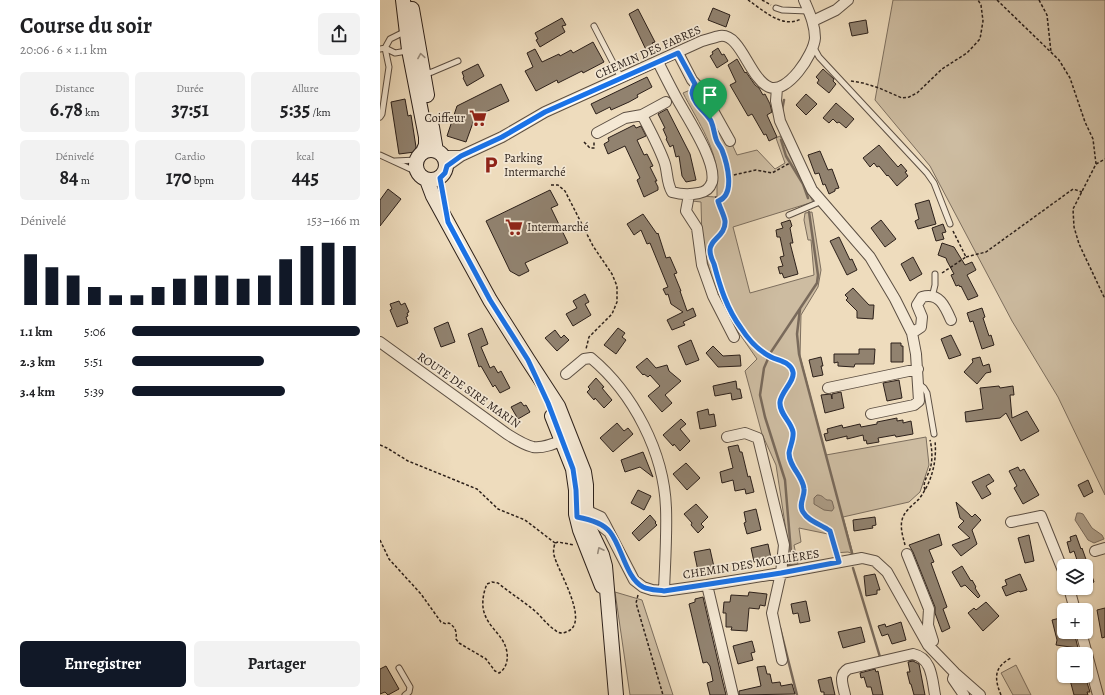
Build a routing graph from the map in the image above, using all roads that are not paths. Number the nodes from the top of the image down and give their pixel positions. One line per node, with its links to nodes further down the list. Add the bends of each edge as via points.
1 (403, 0): 9 (main road)
2 (410, 0): 16 (main road, one-way to 2)
3 (804, 0): 6 (street)
4 (848, 0): 7 (street, via 836,10)
5 (776, 8): 6 (lane)
6 (808, 11): 7 (street)
7 (813, 21): 10 (street)
8 (594, 26): 17 (lane)
9 (406, 31): 11 (lane, via 390,38); 12 (main road)
10 (814, 48): 18 (street, via 790,81); 30 (lane, via 819,57 927,173 934,183)
11 (382, 49): 12 (lane, via 395,53); 21 (lane, via 389,67)
12 (409, 50): 16 (main road)
13 (678, 53): 15 (street, CHEMIN DES FABRES); 18 (street, CHEMIN DES FABRES, via 702,41 720,36 728,37 735,42 763,82 770,87); 23 (street)
14 (458, 60): 16 (lane)
15 (658, 62): 17 (street, CHEMIN DES FABRES); 27 (street, via 704,147 712,173 708,189)
16 (419, 77): 26 (main road, via 426,145)
17 (621, 78): 26 (street, CHEMIN DES FABRES, via 545,112 502,137 461,156)
18 (778, 88): 28 (street, via 776,101 780,121 812,190)
19 (666, 102): 20 (street)
20 (642, 115): 22 (street, via 625,118); 27 (street, via 665,163 668,185 672,192)
21 (380, 117)
22 (597, 133)
23 (730, 141)
24 (380, 155): 25 (lane)
25 (394, 161): 26 (lane); 26 (lane)
26 (432, 164): 44 (main road, via 433,196 490,300 528,360)
27 (689, 195): 34 (street, via 686,211 697,228 702,264 713,296)
28 (822, 201): 29 (lane); 35 (street, via 870,257 895,298)
29 (789, 215)
30 (950, 224)
31 (935, 276): 32 (lane)
32 (932, 297): 33 (street, via 946,307); 35 (street, via 922,297 917,305 922,317 921,326)
33 (951, 320)
34 (738, 333)
35 (912, 333): 37 (street)
36 (380, 342): 44 (street, ROUTE DE SIRE MARIN, via 523,443 534,447)
37 (918, 369): 39 (street); 40 (street)
38 (566, 374): 53 (street, via 584,359 591,358 638,413 651,441 662,478 666,507)
39 (919, 384): 41 (street, via 920,398 917,404); 42 (lane, via 927,393)
40 (828, 388)
41 (871, 414)
42 (931, 435)
43 (727, 437): 51 (street, via 745,433 758,438 784,545)
44 (567, 439): 45 (main road)
45 (584, 516): 53 (street, CHEMIN DES MOULIÈRES, via 609,532 634,580 643,587); 54 (main road, one-way to 45, via 605,566); 54 (main road, via 581,535 601,582)
46 (1011, 522): 50 (street, via 1041,516)
47 (1105, 548): 48 (street)
48 (1095, 551)
49 (907, 554): 56 (street, via 929,609 928,625 933,641)
50 (1058, 559)
51 (781, 573): 52 (street, CHEMIN DES MOULIÈRES); 56 (street, CHEMIN DES MOULIÈRES, via 862,558 875,561 888,572); 57 (street, via 772,613)
52 (707, 585): 53 (street, CHEMIN DES MOULIÈRES); 62 (street)
53 (664, 591)
54 (609, 616): 61 (main road)
55 (1083, 639): 67 (street)
56 (928, 646): 59 (street, CHEMIN DES MOULIÈRES)
57 (782, 660)
58 (399, 668): 60 (lane, via 410,687)
59 (954, 673): 65 (street, via 954,679); 66 (street, CHEMIN DES MOULIÈRES)
60 (405, 695)
61 (616, 695)
62 (733, 695)
63 (845, 695): 64 (street, via 841,678 848,669 912,654 921,657 928,664)
64 (935, 695)
65 (964, 695)
66 (980, 695)
67 (1098, 695)

